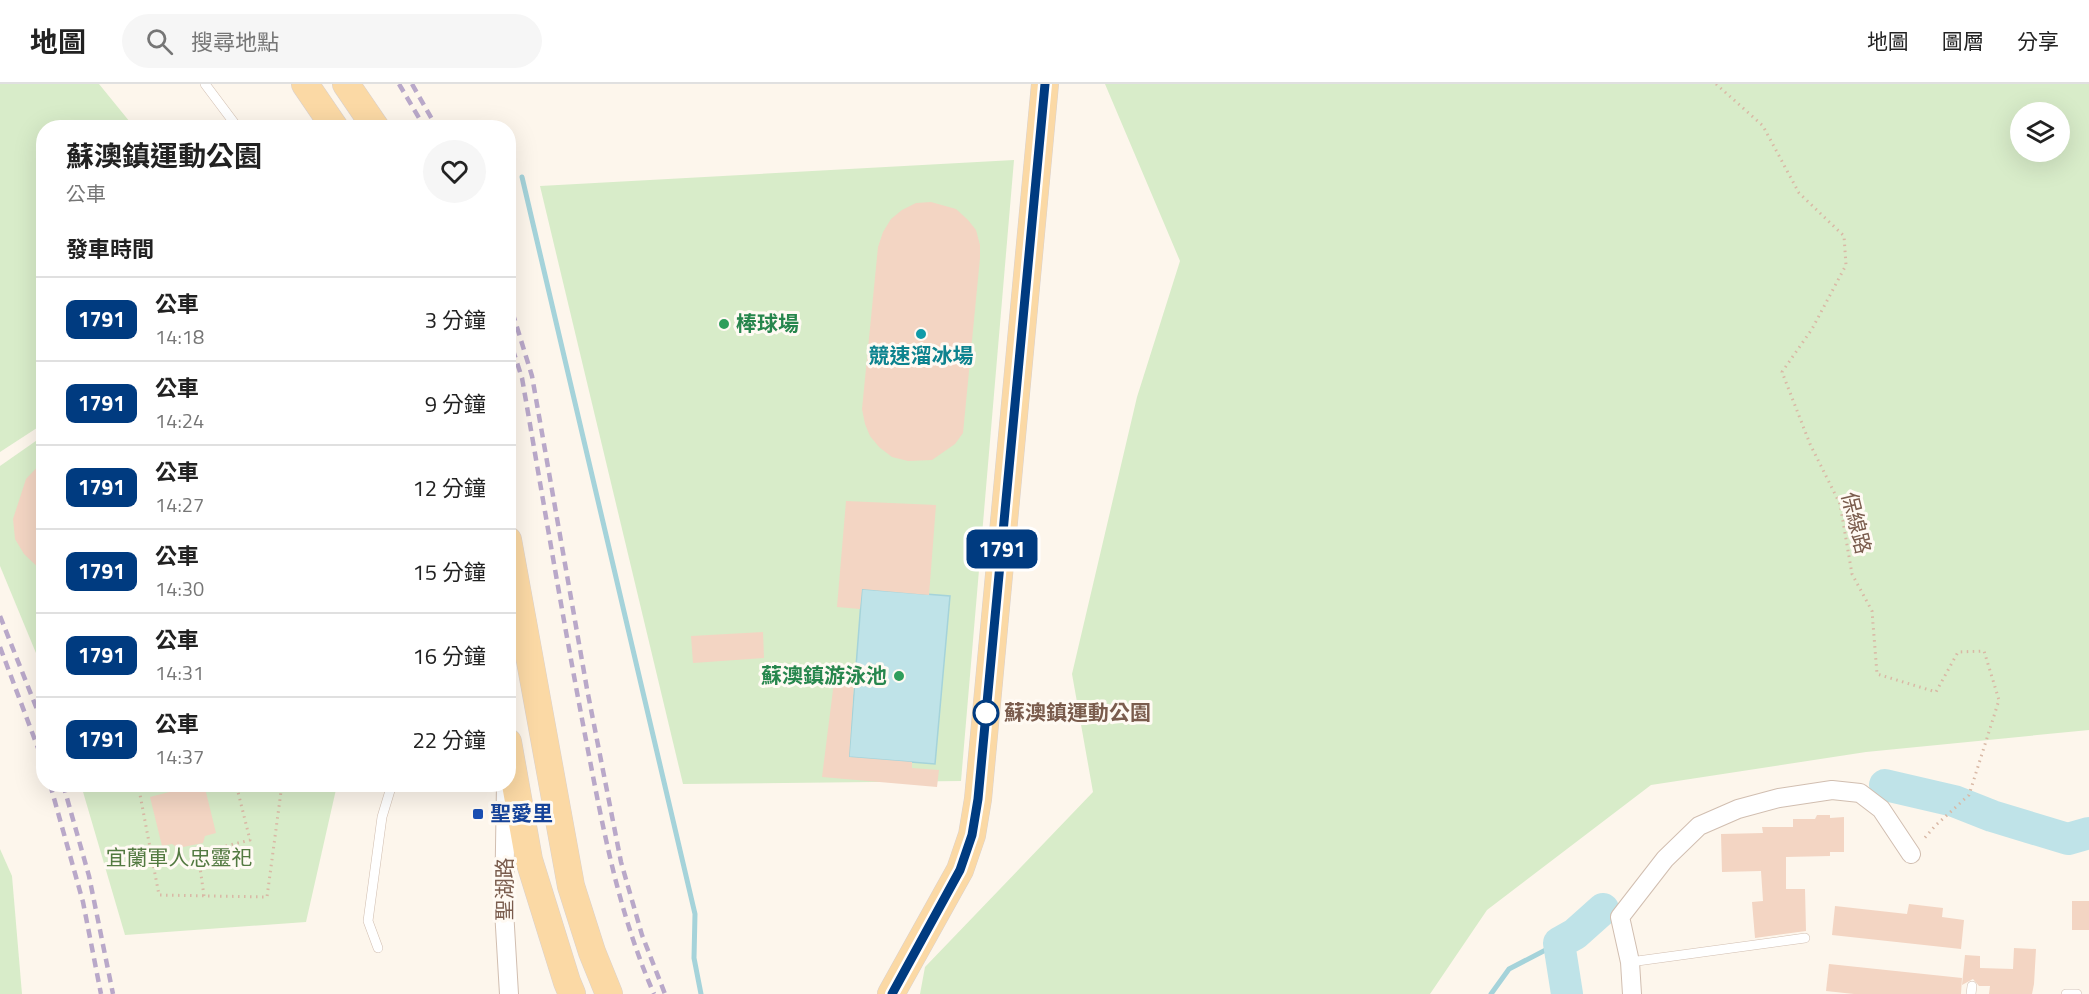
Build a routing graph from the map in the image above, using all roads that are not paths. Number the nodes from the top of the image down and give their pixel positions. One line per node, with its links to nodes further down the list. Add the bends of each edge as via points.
1 (205, 84): 5 (lane)
2 (305, 84): 6 (main road)
3 (346, 84): 7 (main road)
4 (1045, 84): 19 (main road, via 972,835 960,870)
5 (232, 120)
6 (330, 120)
7 (371, 120)
8 (516, 585): 18 (main road, via 571,886)
9 (516, 787): 17 (main road, via 529,860)
10 (390, 792): 14 (lane, via 382,817 368,921)
11 (506, 792): 16 (street, 聖湖路, via 504,910)
12 (1911, 854): 15 (street, via 1881,809 1860,792 1832,790 1738,808 1699,826 1665,859 1620,917)
13 (1805, 938): 15 (lane)
14 (378, 948)
15 (1630, 962): 20 (street)
16 (509, 994)
17 (572, 994)
18 (609, 994)
19 (891, 994)
20 (1632, 994)
21 (2066, 994): 22 (lane)
22 (2077, 994)

